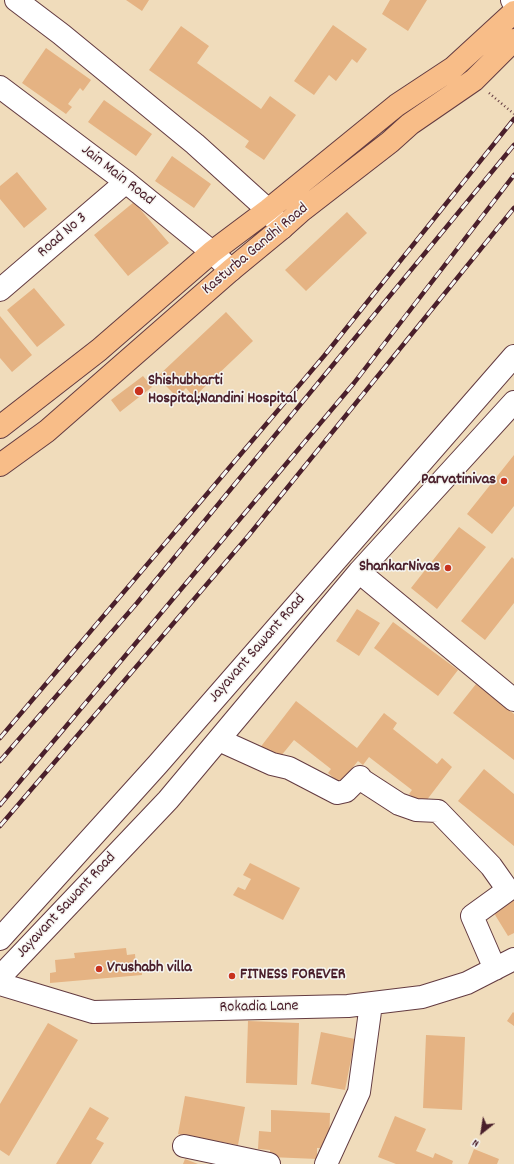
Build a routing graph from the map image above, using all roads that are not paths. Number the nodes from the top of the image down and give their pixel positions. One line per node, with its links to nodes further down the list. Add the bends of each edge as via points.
1 (16, 0): 8 (street, via 195,144)
2 (514, 12): 5 (main road, Kasturba Gandhi Road, via 453,68)
3 (514, 40): 6 (main road, Kasturba Gandhi Road, via 474,80)
4 (0, 87): 7 (street, Jain Main Road)
5 (397, 105): 6 (main road); 8 (main road, Kasturba Gandhi Road)
6 (410, 124): 9 (main road, Kasturba Gandhi Road)
7 (126, 182): 10 (street, Jain Main Road); 12 (street, Road No 3)
8 (268, 210): 9 (street); 10 (main road, Kasturba Gandhi Road)
9 (282, 228): 11 (main road, Kasturba Gandhi Road)
10 (212, 252): 11 (street, Jain Main Road); 14 (main road, Kasturba Gandhi Road, via 100,350)
11 (231, 270): 16 (main road, Kasturba Gandhi Road)
12 (0, 290)
13 (514, 356): 22 (street, Jayavant Sawant Road, via 168,752)
14 (44, 393): 16 (main road); 17 (main road, Kasturba Gandhi Road)
15 (514, 402): 19 (street, Jayavant Sawant Road)
16 (62, 418): 18 (main road, Kasturba Gandhi Road)
17 (0, 427)
18 (0, 465)
19 (359, 572): 20 (street); 21 (street, Jayavant Sawant Road)
20 (514, 700)
21 (219, 740): 23 (street, via 272,764 289,768 337,793 346,791 360,777 399,804 416,810 438,811 491,866 508,890 472,916); 24 (street, Jayavant Sawant Road, via 168,800)
22 (0, 939)
23 (504, 964): 26 (street, Rokadia Lane, via 467,982 422,997)
24 (0, 977)
25 (0, 984): 26 (street, Rokadia Lane, via 93,1012)
26 (371, 1004): 29 (street, via 359,1092)
27 (184, 1146): 28 (street)
28 (269, 1164)
29 (326, 1164)

